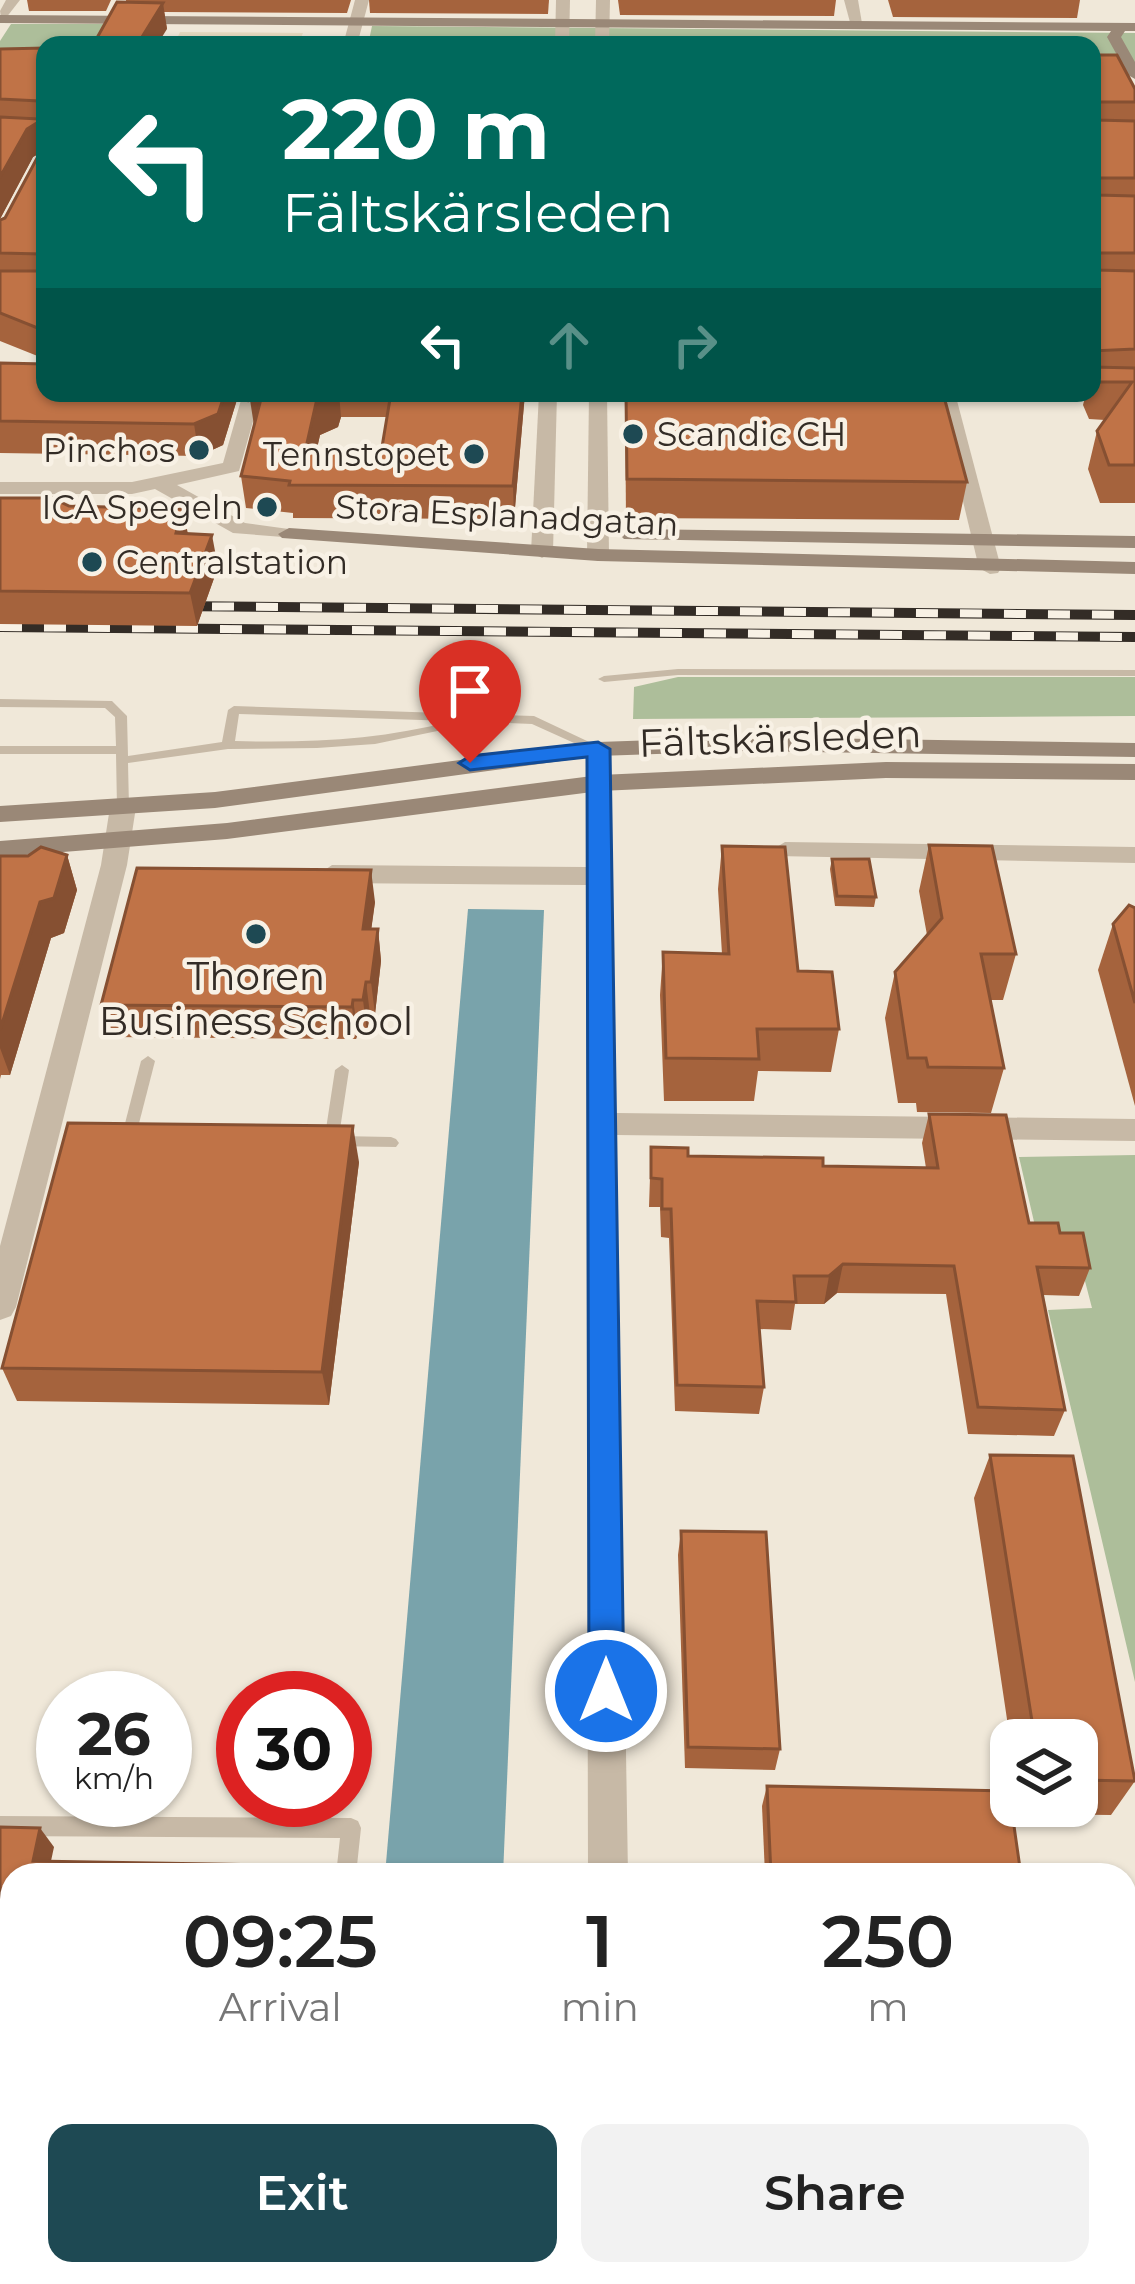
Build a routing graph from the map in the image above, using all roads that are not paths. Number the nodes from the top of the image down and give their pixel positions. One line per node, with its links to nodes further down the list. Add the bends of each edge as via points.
1 (13, 0): 7 (street)
2 (123, 0): 8 (street)
3 (362, 0): 9 (street)
4 (563, 0): 10 (street)
5 (602, 0): 11 (street)
6 (851, 0): 12 (street)
7 (0, 20): 8 (street)
8 (113, 21): 9 (street)
9 (356, 22): 10 (street); 14 (street)
10 (563, 23): 11 (street); 15 (street)
11 (602, 23): 12 (street); 16 (street)
12 (858, 26): 13 (street)
13 (1127, 27): 17 (street, via 1114,37)
14 (352, 36)
15 (562, 36)
16 (602, 36)
17 (1129, 78)
18 (1101, 394): 19 (street)
19 (1135, 395)
20 (250, 402): 25 (street, via 232,466)
21 (548, 402): 29 (street)
22 (598, 402): 30 (street)
23 (948, 402): 27 (street)
24 (0, 471): 25 (street, via 140,473)
25 (160, 483): 26 (street); 29 (street, Stora Esplanadgatan, via 240,529)
26 (0, 488)
27 (983, 542): 28 (street, Stora Esplanadgatan); 30 (street, Stora Esplanadgatan); 31 (street)
28 (1135, 542)
29 (542, 543): 30 (street, Stora Esplanadgatan)
30 (598, 545): 31 (street, Stora Esplanadgatan)
31 (990, 568): 32 (street, Stora Esplanadgatan)
32 (1135, 568)
33 (1135, 673): 34 (lane, via 678,672)
34 (604, 679)
35 (0, 703): 43 (lane, via 108,704 121,716)
36 (477, 718): 39 (lane, via 411,737); 39 (lane, via 234,710); 41 (lane, via 534,720)
37 (1135, 731): 38 (street, via 932,728)
38 (744, 744): 41 (street, Fältskärsleden); 42 (street, Fältskärsleden)
39 (228, 745): 43 (lane)
40 (0, 749): 43 (lane)
41 (598, 749): 46 (street); 48 (street, Fältskärsleden)
42 (1135, 749)
43 (123, 755): 48 (lane)
44 (1135, 772): 45 (street, Fältskärsleden, via 886,770)
45 (729, 779): 46 (street, Fältskärsleden); 47 (street)
46 (600, 783): 50 (street, Fältskärsleden); 55 (street)
47 (1135, 790)
48 (123, 807): 49 (street, Fältskärsleden); 50 (street)
49 (0, 814)
50 (119, 841): 51 (street, Fältskärsleden); 66 (street, via 55,1138)
51 (0, 849)
52 (785, 850): 53 (street)
53 (1135, 855)
54 (313, 873): 55 (street)
55 (601, 876): 58 (street)
56 (148, 1061): 61 (lane)
57 (342, 1070): 64 (lane)
58 (603, 1124): 59 (street); 70 (street)
59 (1135, 1130)
60 (107, 1139): 61 (lane)
61 (128, 1139): 62 (lane)
62 (150, 1140)
63 (307, 1142): 64 (lane)
64 (331, 1142): 65 (lane)
65 (391, 1143)
66 (15, 1203): 67 (street)
67 (0, 1307)
68 (0, 1826): 69 (lane, via 351,1828)
69 (347, 1863)
70 (608, 1863)

